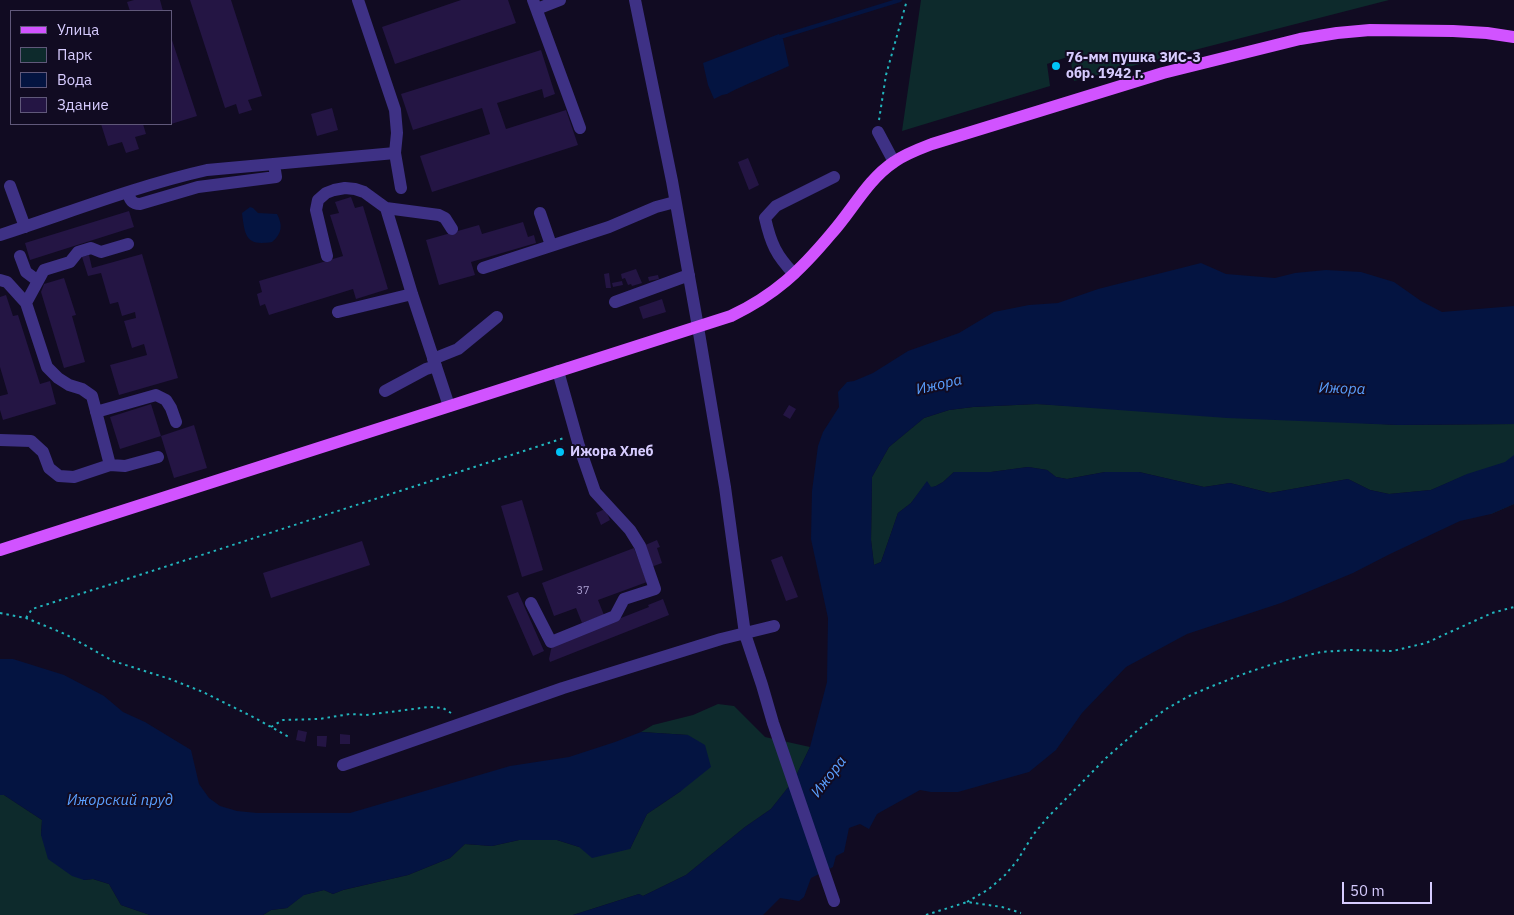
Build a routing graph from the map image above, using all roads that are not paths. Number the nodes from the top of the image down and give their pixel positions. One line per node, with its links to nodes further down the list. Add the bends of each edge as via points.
1 (358, 0): 8 (lane, via 395,110 398,133)
2 (560, 0): 4 (lane)
3 (635, 0): 13 (lane)
4 (535, 4): 6 (lane)
5 (1514, 37): 9 (main road, via 1453,31 1370,30 1300,39 1163,73 932,144)
6 (580, 128)
7 (878, 132): 9 (lane)
8 (395, 153): 12 (lane); 16 (lane, via 207,170)
9 (894, 162): 24 (main road, via 880,172 832,234)
10 (834, 177): 24 (lane, via 776,206 765,218 776,252)
11 (10, 186): 16 (lane)
12 (401, 188)
13 (675, 202): 20 (lane); 25 (lane)
14 (386, 208): 17 (lane, via 439,215); 22 (lane, via 355,189 326,193 318,200 316,210); 28 (lane)
15 (540, 213): 20 (lane)
16 (25, 227): 18 (lane)
17 (452, 229)
18 (0, 236)
19 (128, 244): 27 (lane, via 101,252 91,248 78,252 70,262 44,270)
20 (551, 245): 23 (lane)
21 (20, 256): 27 (lane, via 26,272)
22 (327, 256)
23 (483, 268)
24 (794, 274): 33 (main road, via 750,307)
25 (689, 275): 29 (lane, via 672,277); 33 (lane)
26 (0, 280): 30 (lane, via 7,282)
27 (38, 281): 30 (lane)
28 (412, 294): 31 (lane); 34 (lane)
29 (615, 302)
30 (26, 303): 38 (lane, via 47,367 58,378 92,396)
31 (338, 312)
32 (497, 317): 34 (lane)
33 (698, 327): 35 (main road); 46 (lane)
34 (435, 363): 36 (lane); 37 (lane)
35 (558, 371): 37 (main road); 44 (lane, via 595,492 630,530 640,546 655,589 624,599 615,616 551,642)
36 (385, 391)
37 (448, 406): 43 (main road)
38 (96, 412): 39 (lane, via 156,395 166,400); 42 (lane)
39 (176, 422)
40 (0, 440): 42 (lane, via 31,441 43,452 48,468 59,476 74,477)
41 (158, 457): 42 (lane, via 125,466)
42 (110, 465)
43 (0, 550)
44 (531, 603)
45 (774, 626): 46 (lane)
46 (745, 634): 47 (lane, via 563,688); 48 (lane)
47 (342, 765)
48 (834, 901)

